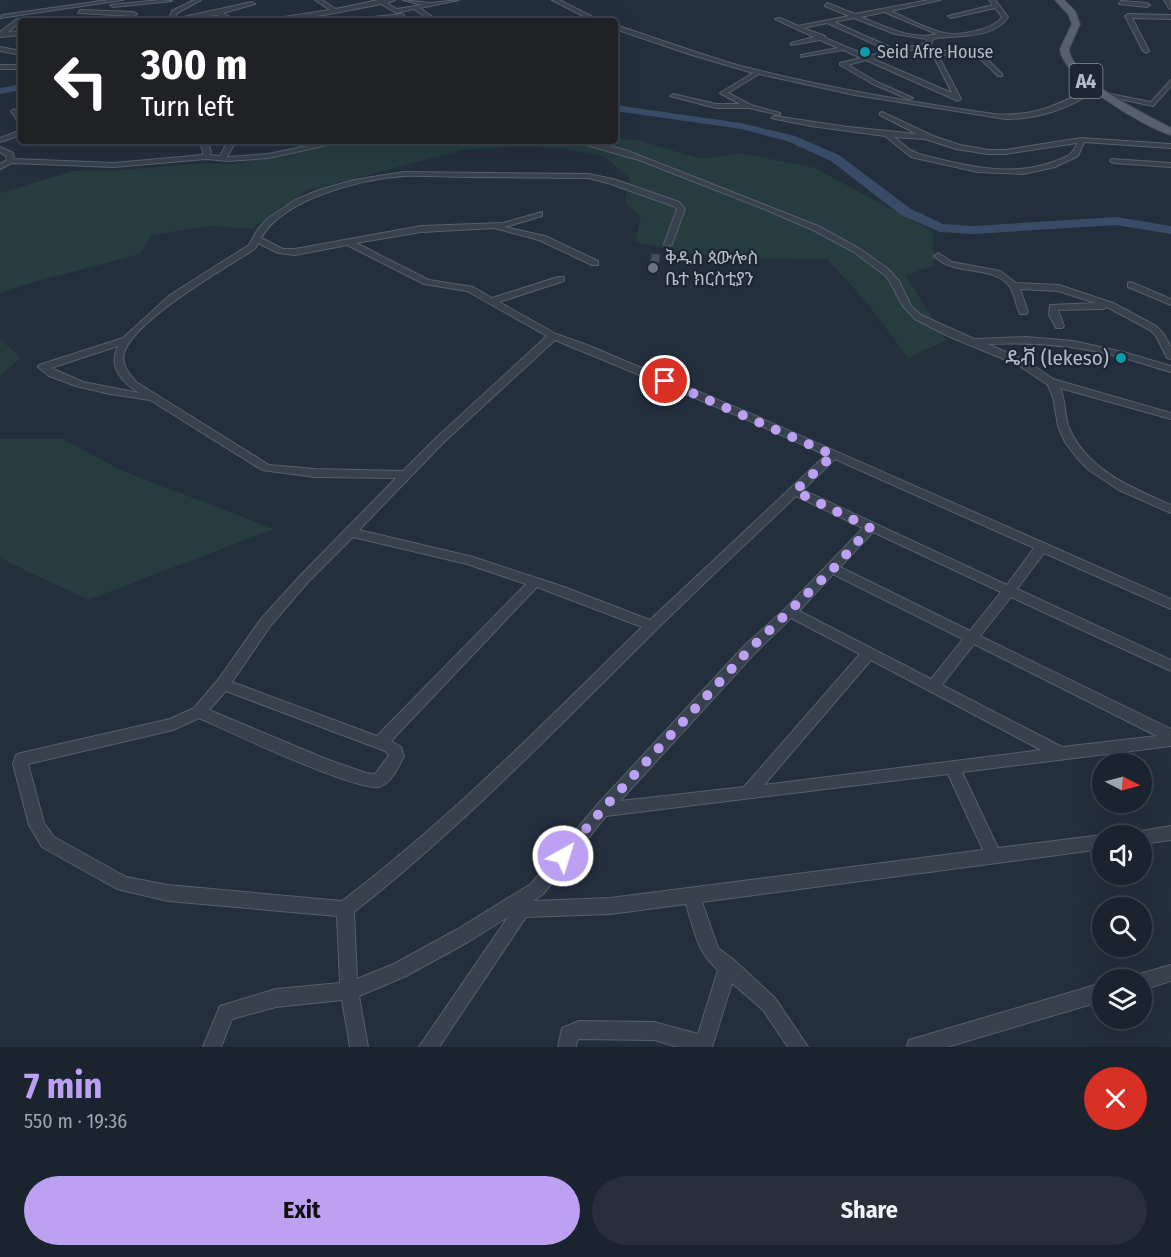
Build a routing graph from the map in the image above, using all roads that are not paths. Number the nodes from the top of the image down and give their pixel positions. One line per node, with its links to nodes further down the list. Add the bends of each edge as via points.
1 (120, 0): 18 (street)
2 (198, 0): 25 (street)
3 (318, 0): 35 (street)
4 (345, 0): 26 (street)
5 (392, 0): 15 (street)
6 (406, 0): 21 (street)
7 (456, 0): 21 (street)
8 (555, 0): 49 (street)
9 (910, 0): 22 (street)
10 (938, 0): 22 (street)
11 (992, 0): 27 (street)
12 (1059, 0): 81 (main road, A4, via 1072,13 1076,24 1066,43 1066,60)
13 (1167, 0): 29 (street)
14 (168, 1): 18 (street); 25 (street)
15 (380, 1): 20 (street); 34 (street)
16 (1132, 2): 17 (street); 24 (street)
17 (1120, 3)
18 (97, 4): 32 (street)
19 (252, 4): 30 (street)
20 (367, 4): 26 (street); 34 (street, via 380,12)
21 (435, 4): 31 (street)
22 (920, 4): 33 (street)
23 (827, 5): 39 (street)
24 (1147, 5)
25 (184, 6): 30 (street); 42 (street, via 174,12)
26 (352, 6): 35 (street)
27 (998, 6): 53 (street, via 951,16); 58 (street, via 1004,14 1003,21)
28 (16, 7): 38 (street)
29 (1171, 7)
30 (212, 8): 43 (street); 44 (street)
31 (417, 9): 36 (street); 48 (street, via 427,14)
32 (52, 10): 37 (street); 38 (street)
33 (885, 10): 39 (street); 60 (street)
34 (396, 11): 36 (street)
35 (336, 12): 45 (street)
36 (406, 13): 46 (street); 47 (street)
37 (134, 14)
38 (11, 16): 40 (street)
39 (857, 16): 52 (street); 64 (street, via 897,33)
40 (1, 17): 51 (street)
41 (1171, 17): 68 (street, via 1128,16)
42 (174, 18)
43 (183, 18)
44 (229, 18)
45 (286, 18)
46 (373, 18)
47 (417, 18)
48 (424, 18)
49 (592, 18)
50 (778, 19): 56 (street)
51 (18, 20)
52 (829, 22): 56 (street); 67 (street)
53 (963, 22)
54 (18, 23): 61 (street)
55 (974, 26): 58 (street)
56 (800, 27): 62 (street)
57 (618, 28): 78 (street)
58 (984, 30): 60 (street)
59 (18, 33): 61 (street)
60 (944, 35): 64 (street)
61 (0, 36): 63 (street)
62 (823, 38): 65 (street); 70 (street, via 793,44)
63 (12, 39)
64 (930, 41): 67 (street); 71 (street)
65 (845, 48): 70 (street); 73 (street)
66 (0, 50): 69 (street)
67 (895, 51): 73 (street)
68 (1146, 51)
69 (18, 53)
70 (815, 53): 72 (street)
71 (934, 53): 79 (street, via 976,51); 85 (street)
72 (803, 56)
73 (868, 58): 85 (street); 87 (street, via 843,65 912,99)
74 (18, 62): 75 (street)
75 (11, 66): 76 (street); 77 (street)
76 (0, 67)
77 (18, 67)
78 (757, 73): 86 (street, via 723,93); 87 (street, via 866,96)
79 (1000, 75)
80 (1171, 82): 82 (street)
81 (1095, 88): 83 (main road, A4); 87 (street, via 1029,116)
82 (1168, 90): 83 (street, via 1153,104)
83 (1106, 94): 91 (main road, A4)
84 (672, 96): 86 (street, via 716,106)
85 (957, 98): 87 (street)
86 (749, 106): 92 (street, via 778,114 774,118)
87 (963, 108)
88 (14, 111): 90 (street)
89 (882, 114): 94 (street)
90 (18, 117)
91 (1171, 132)
92 (886, 133): 94 (street); 95 (street, via 910,154 989,172 1034,172 1064,162 1079,150)
93 (18, 134): 96 (street)
94 (930, 138): 95 (street, via 975,151 998,153)
95 (1081, 140): 101 (street)
96 (1, 143): 105 (street)
97 (204, 144): 103 (street)
98 (230, 144): 104 (street)
99 (328, 144): 104 (street, via 268,156)
100 (595, 144): 126 (street, via 840,239 885,271 915,316)
101 (1169, 146): 102 (street)
102 (1171, 154)
103 (206, 157): 104 (street); 105 (street, via 114,165)
104 (223, 158)
105 (11, 160): 108 (street)
106 (1114, 161): 107 (street)
107 (1171, 165)
108 (0, 167)
109 (539, 214): 110 (street)
110 (491, 226): 112 (street, via 421,229); 115 (street, via 542,238)
111 (257, 238): 112 (street, via 288,252); 113 (street, via 270,221 298,202 357,182 404,174 552,175 610,181 676,204 681,213); 125 (street, via 252,247 234,260 173,297)
112 (347, 242): 119 (street, via 427,282 470,289)
113 (668, 244)
114 (939, 255): 118 (street, via 949,264 996,273)
115 (595, 263)
116 (561, 279): 119 (street)
117 (1131, 285): 120 (street)
118 (1014, 286): 121 (street, via 1059,288); 122 (street)
119 (492, 301): 124 (street)
120 (1171, 302)
121 (1110, 305): 123 (street, via 1053,307); 127 (street, via 1153,328)
122 (1023, 312)
123 (1059, 326)
124 (553, 336): 132 (street, via 695,393); 133 (street)
125 (126, 340): 130 (street, via 119,354 119,367 132,384); 130 (street, via 43,367 71,380 134,396)
126 (968, 342): 128 (street, via 1024,339 1077,344); 129 (street, via 1029,367)
127 (1171, 356)
128 (1171, 369)
129 (1049, 381): 131 (street); 135 (street, via 1056,387 1059,414 1076,453 1101,475)
130 (154, 397): 133 (street, via 266,468)
131 (1171, 416)
132 (833, 455): 134 (street); 138 (street)
133 (405, 476): 137 (street)
134 (795, 491): 136 (street); 144 (street)
135 (1171, 509)
136 (870, 528): 139 (street); 141 (street)
137 (350, 532): 140 (street, via 469,560); 148 (street, via 266,622)
138 (1041, 548): 141 (street); 142 (street)
139 (834, 568): 143 (street); 145 (street)
140 (535, 582): 144 (street); 152 (street)
141 (1009, 591): 145 (street); 147 (street)
142 (1171, 604)
143 (790, 612): 146 (street); 156 (street, via 749,650)
144 (652, 626): 163 (street, via 399,867)
145 (974, 637): 149 (street); 151 (street)
146 (869, 653): 149 (street); 155 (street)
147 (1171, 666)
148 (223, 684): 150 (street); 152 (street)
149 (933, 686): 153 (street)
150 (199, 712): 152 (street, via 374,781 381,779 396,756 393,748); 163 (street, via 173,724 21,759 37,825 48,842 123,884)
151 (1171, 738): 153 (street)
152 (380, 743)
153 (1061, 753): 154 (street)
154 (952, 767): 155 (street); 160 (street)
155 (749, 792): 156 (street)
156 (602, 810): 161 (street)
157 (1171, 833): 158 (street)
158 (1152, 836)
159 (1092, 843): 160 (street)
160 (994, 856): 162 (street)
161 (537, 889): 164 (street); 168 (street, via 400,970)
162 (692, 895): 164 (street, via 610,906); 165 (street, via 712,954)
163 (345, 909): 168 (street)
164 (522, 910): 173 (street)
165 (728, 966): 170 (street); 175 (street, via 769,1004)
166 (1171, 973): 167 (street)
167 (1152, 978)
168 (349, 992): 171 (street, via 276,998 226,1012); 172 (street)
169 (1092, 995): 176 (street)
170 (703, 1046): 174 (street, via 654,1031 579,1029 568,1034)
171 (212, 1047)
172 (359, 1047)
173 (428, 1047)
174 (567, 1047)
175 (800, 1047)
176 (916, 1047)

